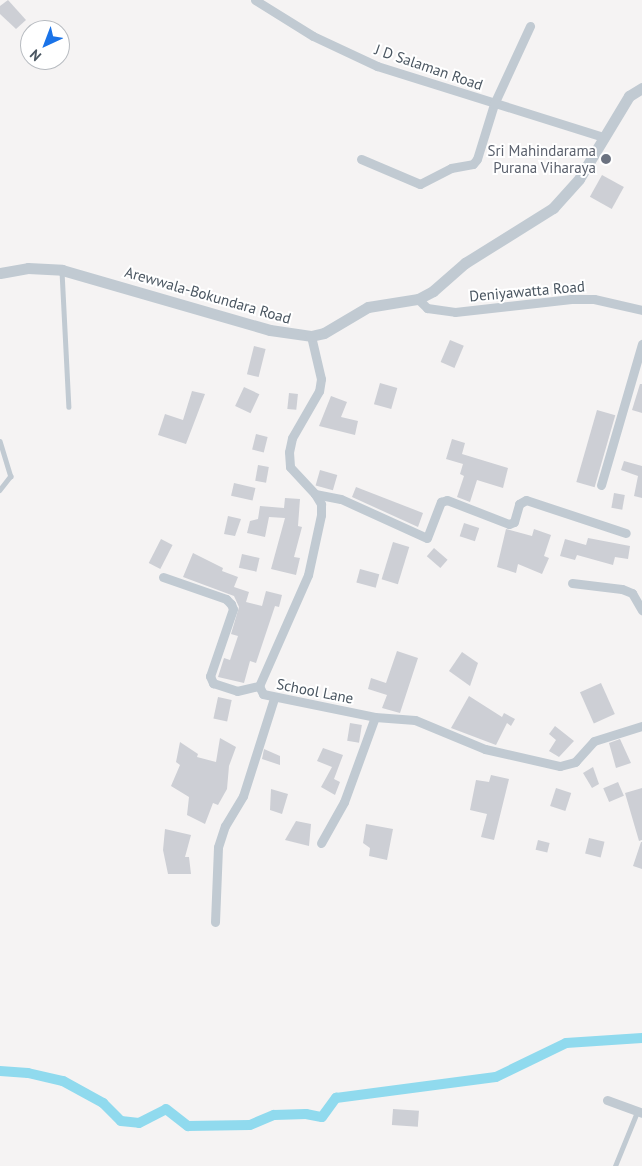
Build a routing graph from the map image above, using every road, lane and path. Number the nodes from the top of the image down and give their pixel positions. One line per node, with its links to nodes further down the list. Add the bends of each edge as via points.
1 (255, 0): 4 (street, J D Salaman Road, via 314,36 377,66)
2 (530, 26): 4 (street)
3 (642, 88): 5 (street, Arewwala-Bokundara Road, via 628,96)
4 (494, 104): 5 (street, J D Salaman Road); 6 (street, via 478,159 473,164 451,168 425,184 413,183)
5 (604, 137): 9 (street, Arewwala-Bokundara Road, via 575,185 553,208 465,263)
6 (362, 159)
7 (62, 270): 8 (street, Arewwala-Bokundara Road, via 28,268); 11 (street, Arewwala-Bokundara Road, via 270,330); 13 (lane)
8 (0, 273)
9 (418, 299): 10 (street, Deniyawatta Road, via 427,308 455,312 578,299 601,300); 11 (street, Arewwala-Bokundara Road, via 368,307 333,329)
10 (642, 310)
11 (311, 336): 17 (street, School Lane, via 321,379 319,391 292,438 289,452 290,467)
12 (642, 344): 15 (street)
13 (69, 407)
14 (0, 441): 16 (lane, via 11,476)
15 (601, 485)
16 (0, 490)
17 (315, 494): 18 (street, via 341,499 427,538 441,502 447,500 509,524 514,522 519,504 526,500); 22 (street, School Lane, via 321,515 308,575)
18 (626, 533)
19 (163, 577): 22 (street, via 226,599 231,604 233,609 210,676 213,683 237,691)
20 (572, 583): 21 (street, via 622,589 632,593)
21 (642, 610)
22 (259, 686): 23 (street, School Lane, via 264,694)
23 (274, 698): 24 (street, School Lane); 27 (street, via 243,796 225,826 218,847)
24 (376, 717): 25 (street, School Lane, via 415,720 485,749 560,766 575,762 594,741); 26 (street, via 344,802)
25 (642, 726)
26 (321, 843)
27 (214, 922)
28 (607, 1100): 29 (street)
29 (640, 1112): 30 (lane)
30 (615, 1166)

